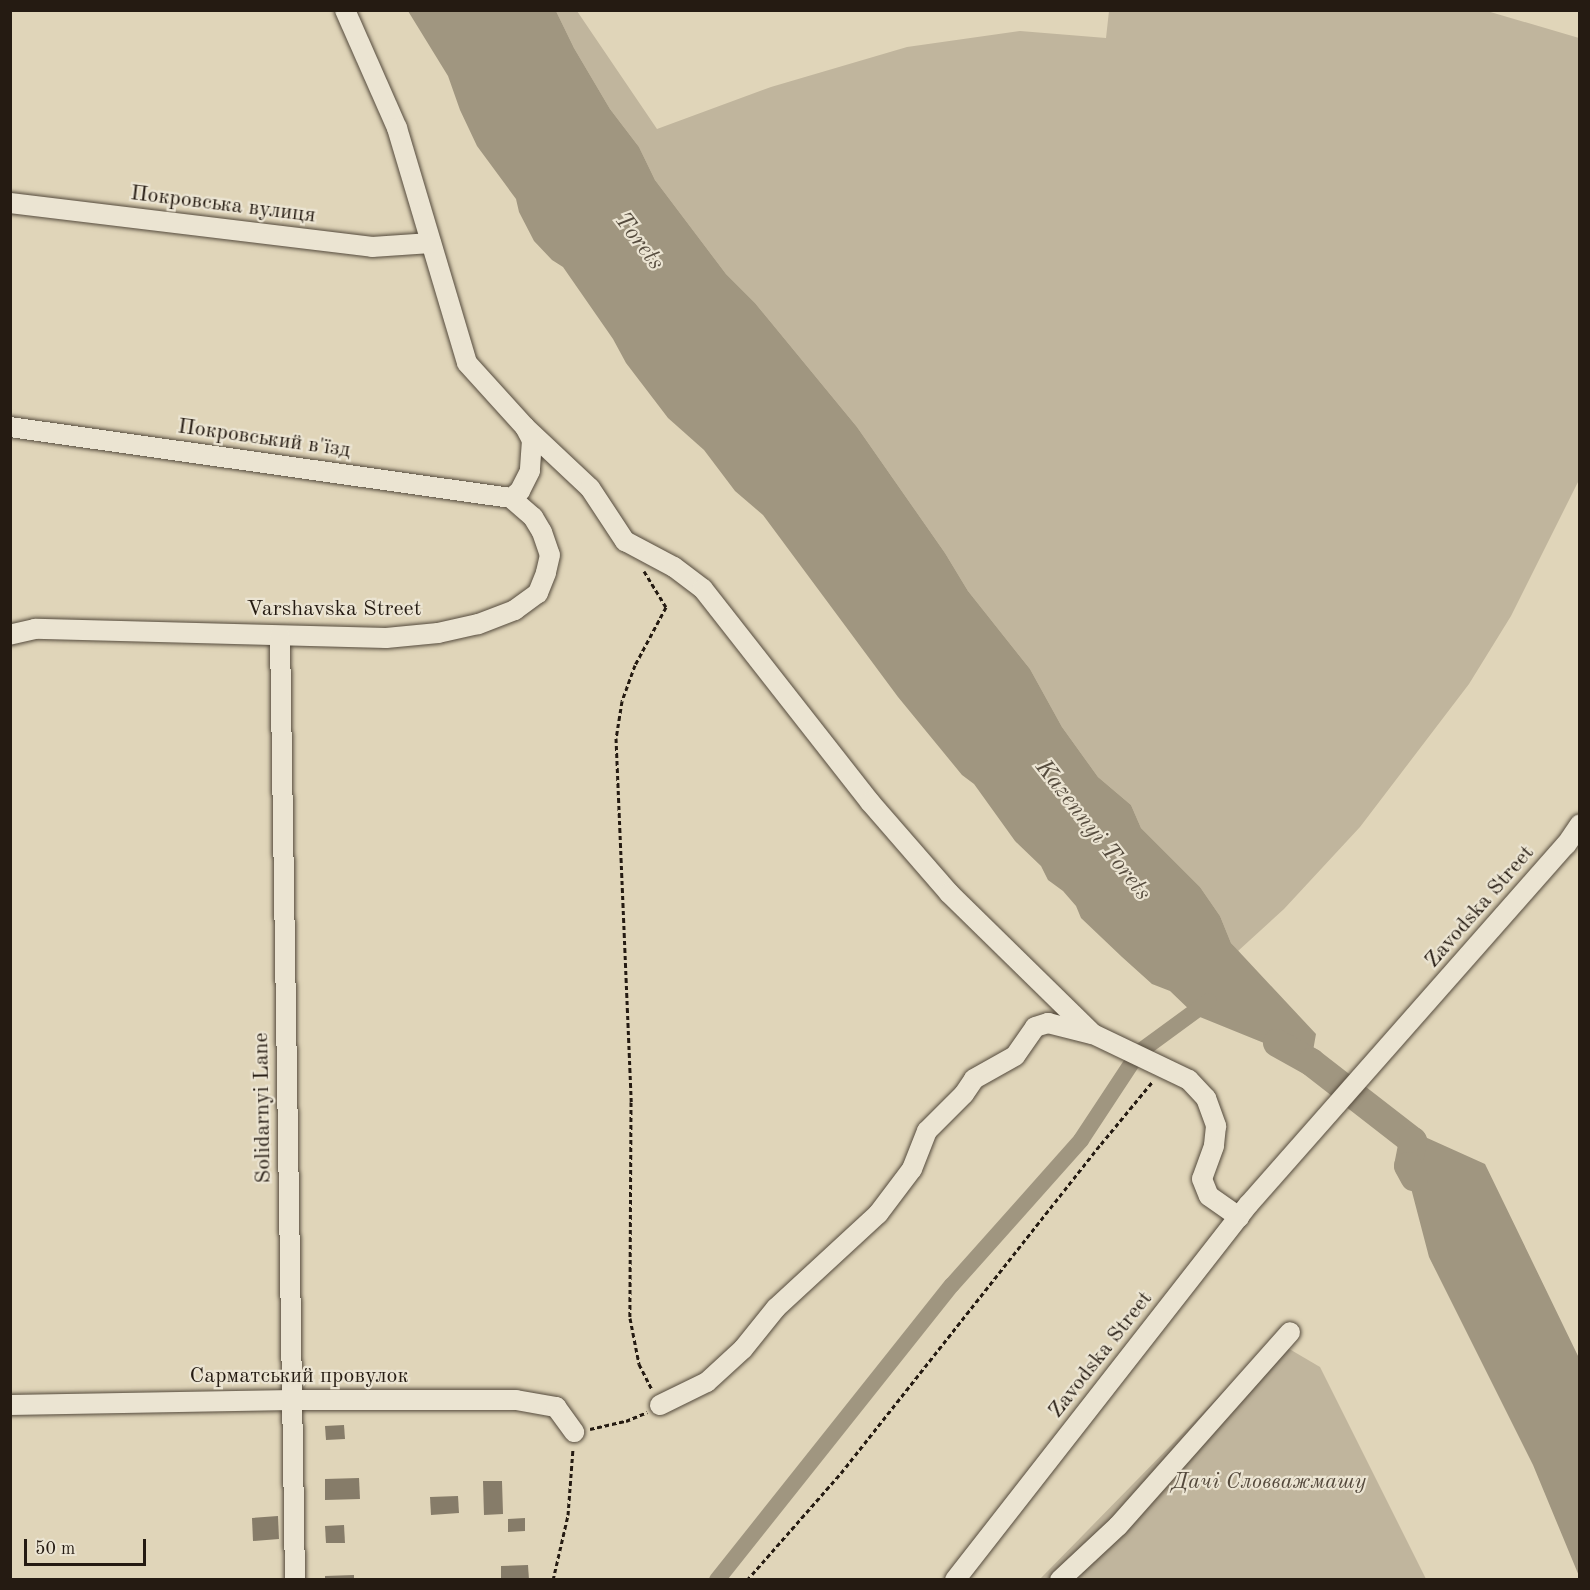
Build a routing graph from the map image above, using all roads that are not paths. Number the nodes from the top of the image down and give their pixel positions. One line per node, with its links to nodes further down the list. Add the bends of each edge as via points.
1 (345, 10): 3 (street, via 397,128)
2 (10, 203): 3 (street, Покровська вулиця, via 372,247)
3 (431, 243): 5 (street, via 467,363)
4 (10, 427): 6 (street, Покровський в'їзд)
5 (525, 427): 6 (street, via 532,440 532,462 520,491); 10 (street, via 590,488 625,542 674,567 703,589 870,802 949,893)
6 (511, 498): 8 (street, Varshavska Street, via 533,516 550,555 538,592 515,610 438,633 386,638)
7 (10, 635): 8 (street, Varshavska Street, via 47,629)
8 (280, 636): 13 (street, Solidarnyi Lane)
9 (1580, 824): 11 (street, Zavodska Street, via 1566,845)
10 (1093, 1034): 11 (street, via 1189,1080 1206,1098 1216,1126 1203,1179 1209,1196); 15 (street, via 1048,1023 1035,1027 1015,1056 974,1079 964,1095 927,1131 912,1169 878,1214 776,1308 742,1349 707,1382)
11 (1239, 1217): 18 (street, Zavodska Street)
12 (1290, 1332): 19 (street, via 1118,1526)
13 (292, 1400): 14 (street, Сарматський провулок); 16 (street, Сарматський провулок, via 516,1400 556,1407); 17 (street, Solidarnyi Lane)
14 (10, 1405)
15 (660, 1405)
16 (574, 1432)
17 (295, 1580)
18 (955, 1580)
19 (1060, 1580)

